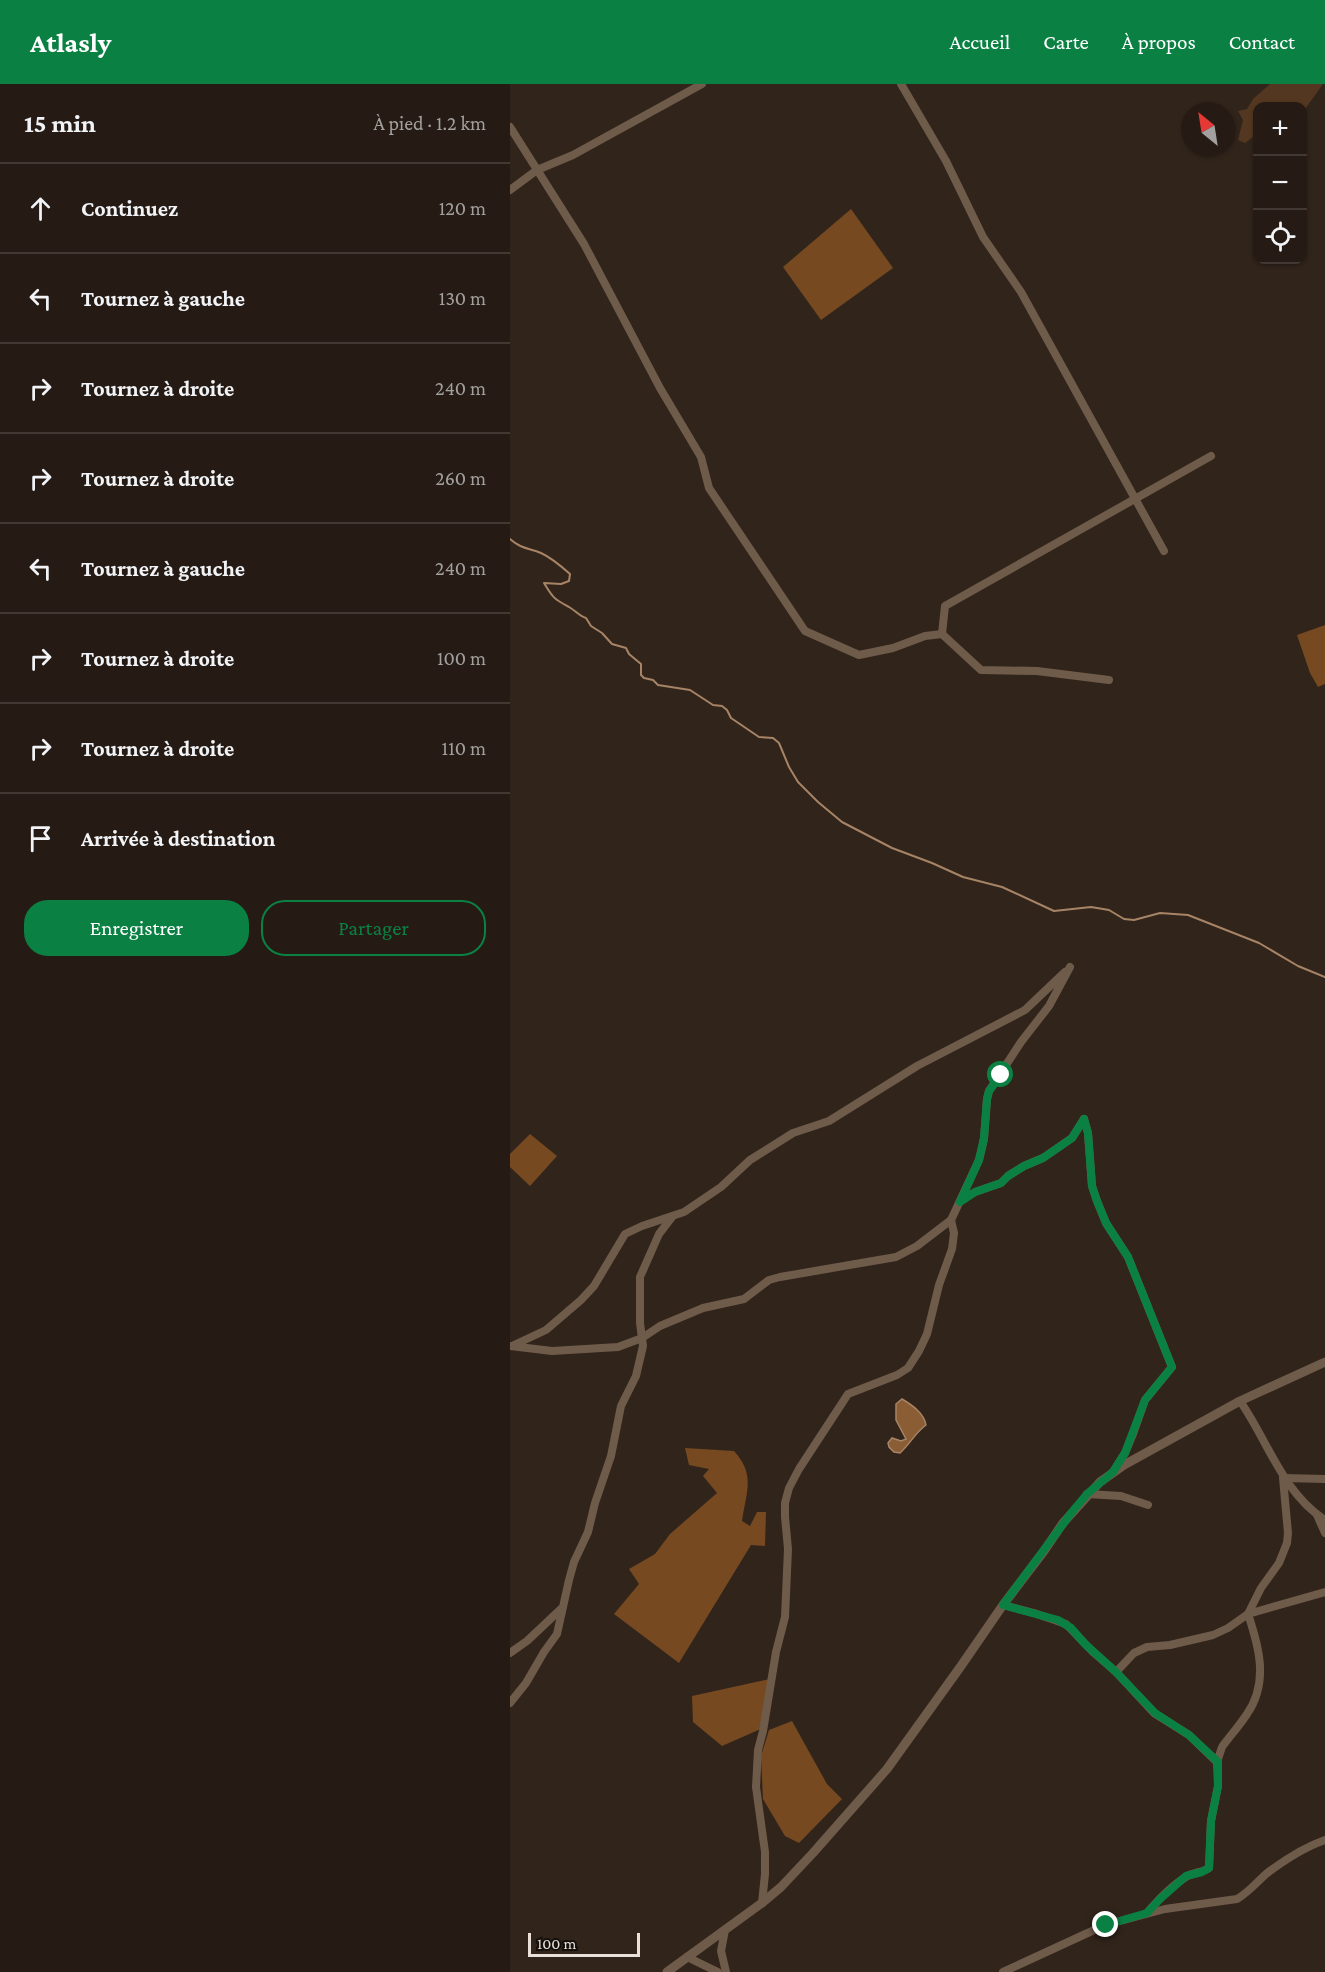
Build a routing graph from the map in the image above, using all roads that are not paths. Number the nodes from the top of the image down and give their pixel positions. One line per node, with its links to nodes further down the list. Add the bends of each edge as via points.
1 (702, 84): 4 (street, via 573,155)
2 (901, 84): 7 (street, via 946,160 983,237 1022,292)
3 (510, 127): 4 (street)
4 (537, 170): 5 (street); 9 (street, via 584,244 701,457 709,488 805,631 859,655)
5 (510, 190)
6 (1211, 456): 7 (street)
7 (1136, 498): 8 (street); 9 (street, via 945,606)
8 (1164, 550)
9 (942, 634): 10 (street, via 981,670)
10 (1109, 680)
11 (960, 1202): 12 (street, via 979,1160 989,1091 1049,1006 1070,967 1025,1010 917,1066 829,1121 793,1133 750,1160 712,1195); 13 (street); 18 (street, via 1043,1158 1072,1138 1084,1119 1097,1201 1128,1257 1172,1367 1145,1400 1129,1444)
12 (672, 1217): 14 (street, via 659,1234 640,1277); 15 (street, via 625,1234 594,1286 581,1300 546,1330)
13 (951, 1220): 14 (street, via 896,1257 780,1276 744,1299 703,1308); 35 (street, via 952,1249 919,1352 908,1368 897,1375 848,1394 789,1488 784,1516 788,1549 785,1617 758,1750 756,1787 765,1852)
14 (642, 1338): 15 (street, via 598,1349 552,1351); 27 (street, via 636,1376 621,1406 610,1456 588,1532 574,1562)
15 (510, 1346)
16 (1325, 1362): 17 (street)
17 (1240, 1401): 18 (street); 19 (street)
18 (1113, 1472): 21 (street)
19 (1283, 1478): 20 (street); 23 (street); 29 (street, via 1287,1543)
20 (1325, 1479)
21 (1087, 1494): 22 (street, via 1121,1496); 28 (street)
22 (1148, 1505)
23 (1316, 1514): 24 (street); 25 (street)
24 (1325, 1520)
25 (1325, 1533)
26 (1325, 1592): 29 (street)
27 (564, 1605): 30 (street); 32 (street, via 557,1634)
28 (1003, 1605): 31 (street, via 1066,1624); 35 (street, via 887,1769 813,1853)
29 (1248, 1614): 31 (street, via 1213,1635 1139,1650); 33 (street, via 1261,1658 1259,1680 1252,1706 1222,1748)
30 (510, 1653)
31 (1116, 1672): 33 (street, via 1155,1713 1189,1735)
32 (510, 1702)
33 (1218, 1762): 36 (street, via 1209,1868 1186,1876)
34 (1325, 1840): 36 (street, via 1290,1858 1237,1899)
35 (762, 1903): 37 (street)
36 (1147, 1913): 42 (street, via 1106,1925)
37 (725, 1930): 38 (street); 41 (street, via 721,1951)
38 (687, 1957): 39 (street); 40 (street)
39 (667, 1972)
40 (718, 1972)
41 (726, 1972)
42 (1003, 1972)

